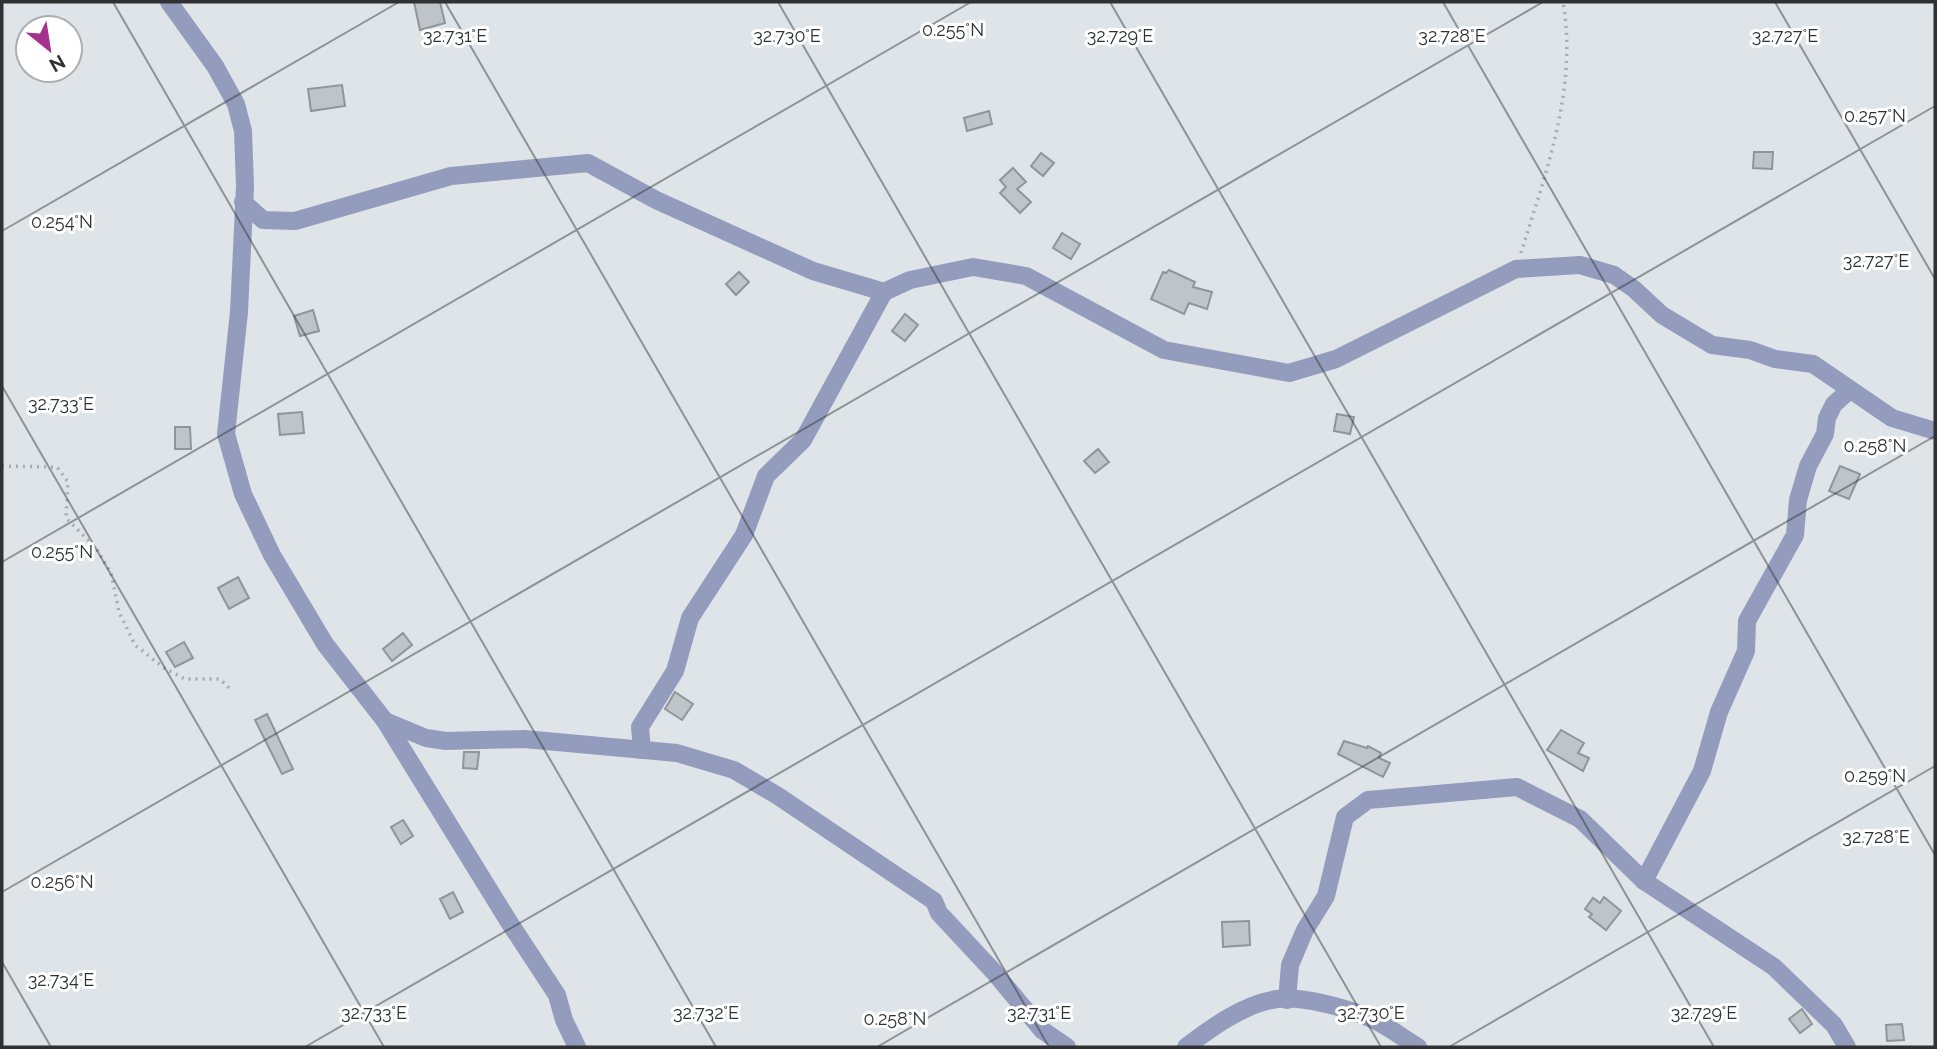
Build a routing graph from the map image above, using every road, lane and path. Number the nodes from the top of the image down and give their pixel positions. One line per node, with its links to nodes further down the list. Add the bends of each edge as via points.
1 (169, 2): 3 (street, via 236,104 243,131)
2 (1563, 2): 4 (path, via 1568,30 1564,98)
3 (243, 202): 5 (street, via 263,220 295,221 451,177 588,163 656,200 813,271); 10 (street, via 239,312 226,434 243,494 272,555 329,650)
4 (1516, 269): 5 (street, via 1336,359 1289,373 1164,350 1026,276 973,267 911,280); 6 (street, via 1580,265 1614,275 1662,315 1712,345 1814,364)
5 (884, 292): 11 (street, via 803,440 766,475 744,535 691,618 676,671 640,727)
6 (1850, 390): 7 (street, via 1892,418); 12 (street, via 1827,418 1798,500 1795,536 1747,621 1746,651 1719,712 1702,771)
7 (1935, 431)
8 (2, 466): 9 (path, via 57,467 68,482 66,518 96,548 111,573 119,612 135,645 163,668 185,678 220,679)
9 (232, 691)
10 (385, 721): 11 (street, via 414,735 446,741 524,739); 14 (street, via 558,995)
11 (642, 750): 15 (street, via 677,753 734,770 926,895 1042,1030)
12 (1644, 881): 13 (street, via 1580,819 1517,787 1368,800 1345,817 1326,896 1290,965); 18 (street, via 1774,967 1834,1025)
13 (1287, 1000): 16 (street, via 1251,1007); 17 (street, via 1325,1003 1372,1019)
14 (577, 1047)
15 (1068, 1047)
16 (1186, 1047)
17 (1418, 1047)
18 (1847, 1047)

